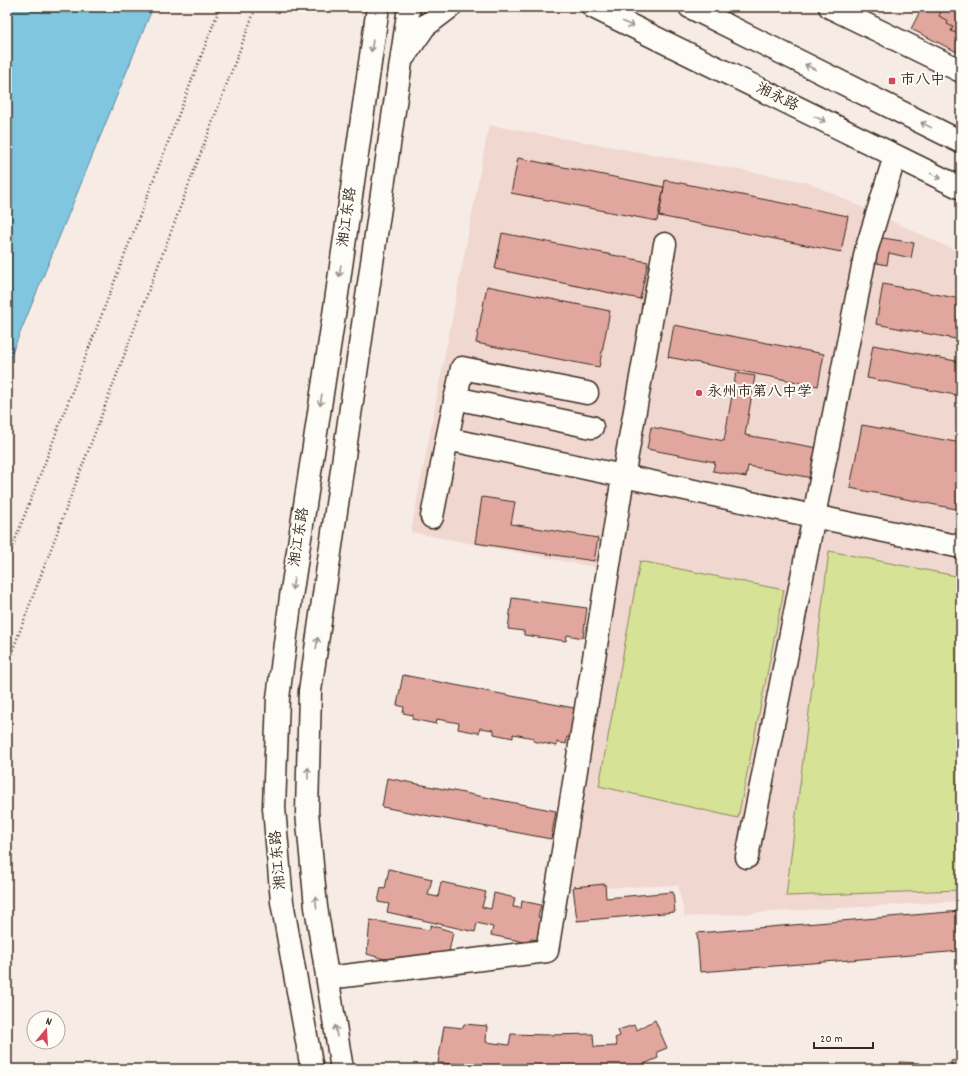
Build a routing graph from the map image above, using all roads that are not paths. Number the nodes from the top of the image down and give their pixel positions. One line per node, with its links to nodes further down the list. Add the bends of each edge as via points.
1 (378, 7): 23 (main road, 湘江东路, one-way to 23, via 278,698 274,808 282,902)
2 (409, 7): 7 (main road, 湘江东路)
3 (450, 7): 7 (main road, via 425,26)
4 (593, 7): 10 (main road, 湘永路, one-way to 10)
5 (690, 7): 9 (main road, one-way to 5)
6 (830, 7): 8 (main road)
7 (402, 59): 22 (main road, 湘江东路, one-way to 7, via 316,907 307,812 310,691)
8 (961, 71)
9 (961, 142)
10 (895, 156): 11 (main road, 湘永路, one-way to 11); 18 (main road, via 866,251)
11 (961, 188)
12 (665, 244): 17 (main road)
13 (587, 393): 14 (main road, via 462,368)
14 (455, 398): 15 (main road); 16 (main road)
15 (592, 427)
16 (447, 439): 17 (main road); 19 (main road)
17 (622, 477): 18 (main road); 22 (main road, via 547,951)
18 (814, 516): 20 (main road); 21 (main road)
19 (432, 517)
20 (961, 547)
21 (747, 857)
22 (328, 978): 24 (main road, 湘江东路, one-way to 22)
23 (312, 1069)
24 (342, 1069)

